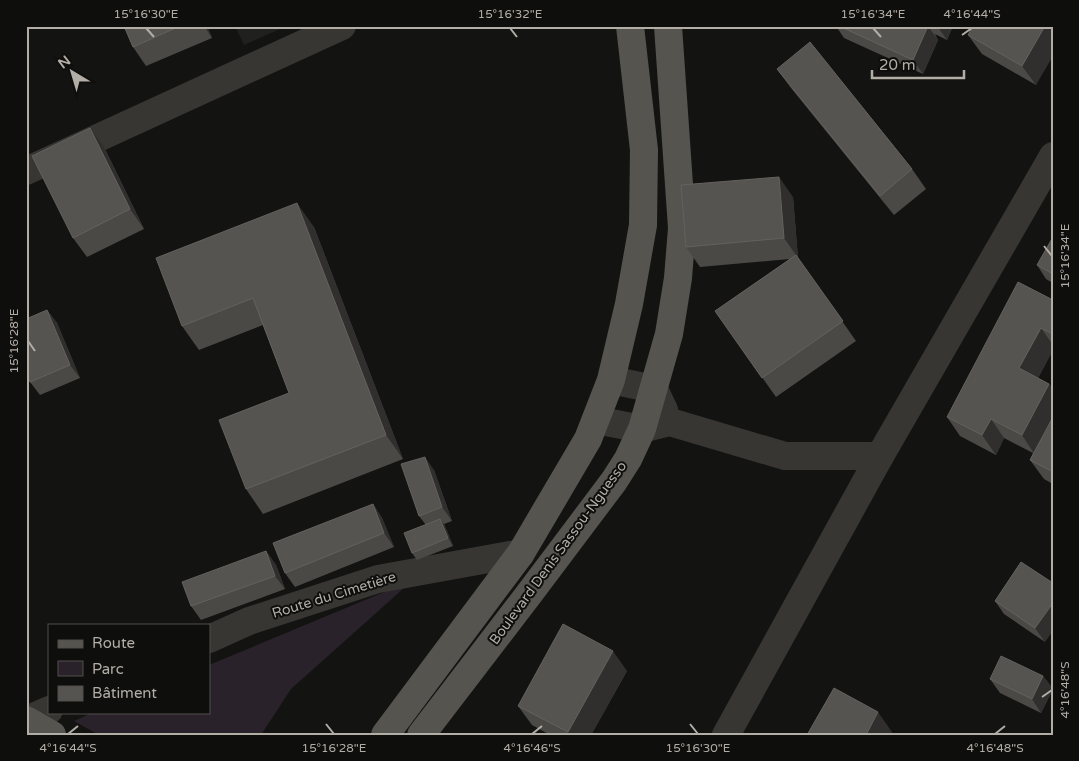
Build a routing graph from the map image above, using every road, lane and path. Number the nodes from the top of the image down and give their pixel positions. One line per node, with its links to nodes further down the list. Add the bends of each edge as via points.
1 (342, 26): 5 (street)
2 (630, 26): 6 (main road, via 644,150 643,225)
3 (668, 26): 7 (main road, Boulevard Denis Sassou-Nguesso, via 682,228 669,334)
4 (1053, 156): 11 (street)
5 (26, 171)
6 (611, 380): 7 (street); 8 (main road)
7 (654, 389): 9 (street); 10 (main road, Boulevard Denis Sassou-Nguesso)
8 (596, 420): 10 (street); 12 (main road)
9 (670, 422): 10 (street); 11 (street, via 785,456)
10 (642, 429): 18 (main road, Boulevard Denis Sassou-Nguesso, via 614,481)
11 (880, 456): 19 (street)
12 (521, 553): 13 (street, Route du Cimetière, via 378,579 249,621); 17 (main road)
13 (210, 639)
14 (48, 710): 15 (street)
15 (26, 720): 16 (main road)
16 (52, 735)
17 (385, 735)
18 (421, 735)
19 (726, 735)

